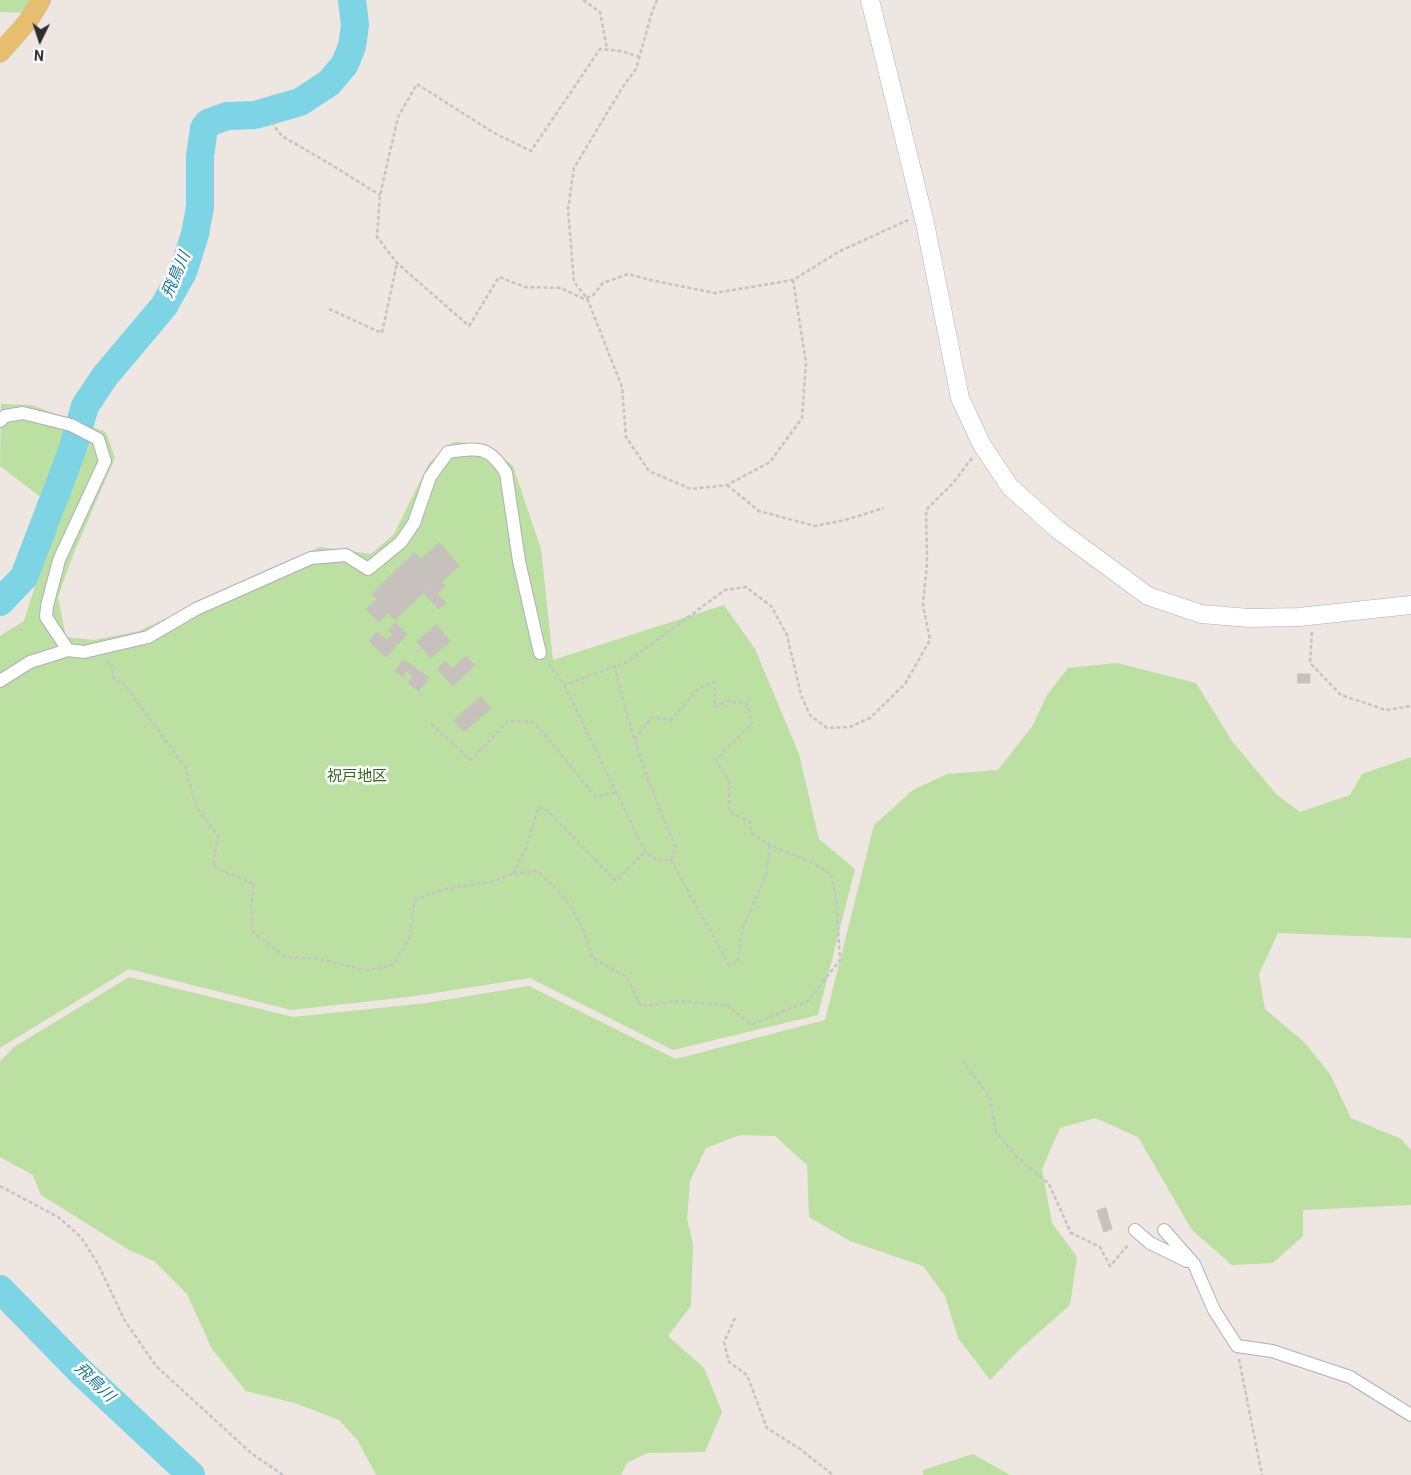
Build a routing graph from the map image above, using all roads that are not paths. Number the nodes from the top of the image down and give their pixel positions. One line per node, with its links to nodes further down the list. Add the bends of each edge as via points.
1 (41, 0): 3 (main road, via 29,20)
2 (870, 0): 5 (street, via 923,214 960,398 982,445 1010,487 1057,529 1148,596 1201,614 1249,618 1313,616)
3 (0, 53)
4 (0, 422): 6 (street, via 5,416 23,413 70,425 98,439 105,461 59,560 47,606 46,617)
5 (1411, 605)
6 (68, 650): 7 (street, via 84,652 148,637 196,609 311,558 346,555 368,569 401,542 414,523 430,477 448,452 473,449 486,450 506,473 518,561); 8 (street, via 30,662)
7 (540, 653)
8 (0, 681)
9 (1164, 1230): 11 (street)
10 (1136, 1232): 11 (street, via 1150,1243)
11 (1194, 1264): 12 (street, via 1214,1310 1237,1346 1272,1351 1350,1378)
12 (1411, 1416)

